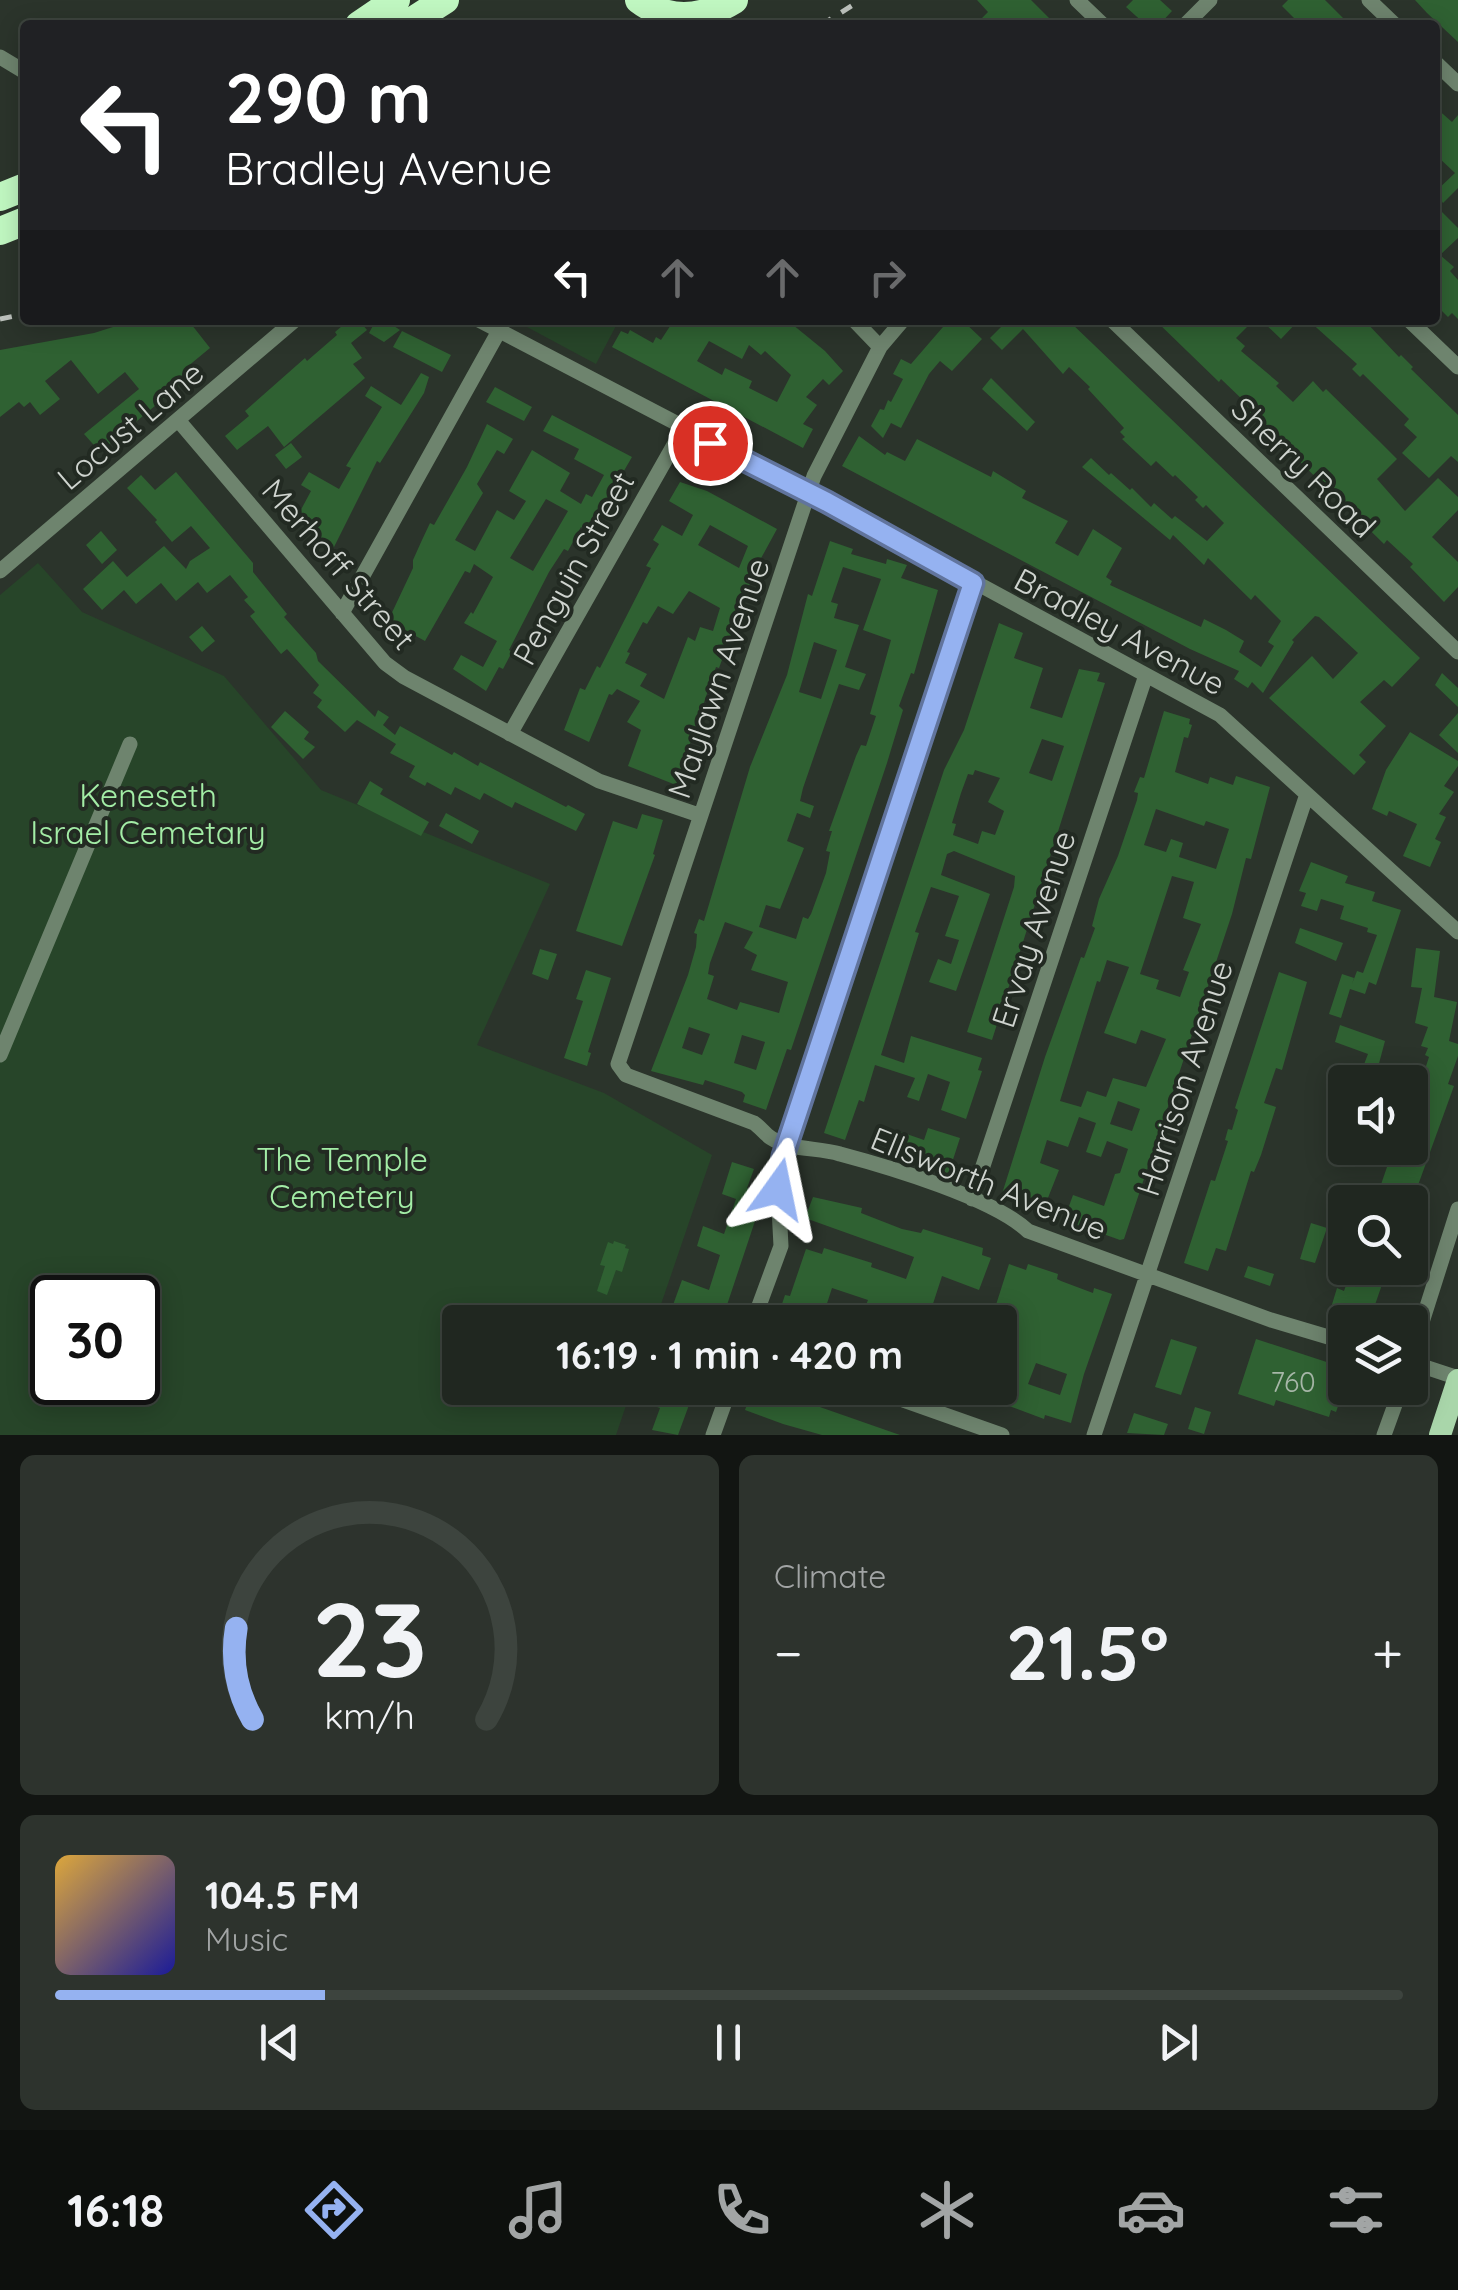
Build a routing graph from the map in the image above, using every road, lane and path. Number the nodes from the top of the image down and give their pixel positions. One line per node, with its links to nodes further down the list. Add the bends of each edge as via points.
1 (396, 0): 8 (highway)
2 (445, 0): 9 (highway)
3 (640, 0): 4 (highway, via 683,17)
4 (734, 0)
5 (1078, 0): 10 (street)
6 (1210, 0): 11 (street)
7 (1369, 0): 12 (street)
8 (366, 20)
9 (414, 20)
10 (1097, 20)
11 (1191, 20)
12 (1391, 20)
13 (289, 325): 22 (street, Locust Lane)
14 (489, 325): 19 (street)
15 (859, 325): 20 (street)
16 (899, 325): 20 (street, Maylawn Avenue)
17 (1117, 325): 28 (street, Sherry Road)
18 (1414, 325): 21 (street)
19 (499, 330): 23 (street, Bradley Avenue); 27 (street)
20 (880, 347): 24 (street, Maylawn Avenue)
21 (1458, 367)
22 (178, 420): 25 (street, Locust Lane); 27 (street, Merhoff Street)
23 (683, 429): 24 (street, Bradley Avenue); 30 (street, Penguin Street)
24 (808, 493): 26 (street, Bradley Avenue); 33 (street, Maylawn Avenue)
25 (0, 571)
26 (973, 583): 29 (street, Bradley Avenue); 37 (street)
27 (342, 613): 30 (street, Merhoff Street, via 404,678)
28 (1458, 652)
29 (1146, 675): 32 (street, Bradley Avenue, via 1220,715); 38 (street, Ervay Avenue)
30 (510, 734): 33 (street, Merhoff Street, via 599,782)
31 (130, 744): 35 (street)
32 (1307, 794): 34 (street, Bradley Avenue); 40 (street, Harrison Avenue)
33 (699, 815): 36 (street, Maylawn Avenue)
34 (1458, 932)
35 (0, 1054)
36 (620, 1068): 37 (street, Ellsworth Avenue, via 754,1123)
37 (787, 1145): 38 (street, Ellsworth Avenue, via 836,1152); 41 (street, via 778,1189 781,1246)
38 (972, 1199): 40 (street, Ellsworth Avenue, via 1028,1231)
39 (1458, 1209): 42 (street)
40 (1148, 1275): 43 (street, Ellsworth Avenue); 51 (street, Harrison Avenue)
41 (759, 1305)
42 (1428, 1305)
43 (1328, 1337)
44 (1428, 1368): 45 (street)
45 (1458, 1379): 53 (main road)
46 (723, 1405): 49 (street)
47 (917, 1405): 50 (street)
48 (1395, 1405): 52 (street)
49 (712, 1435)
50 (1002, 1435)
51 (1094, 1435)
52 (1384, 1435)
53 (1440, 1435)

